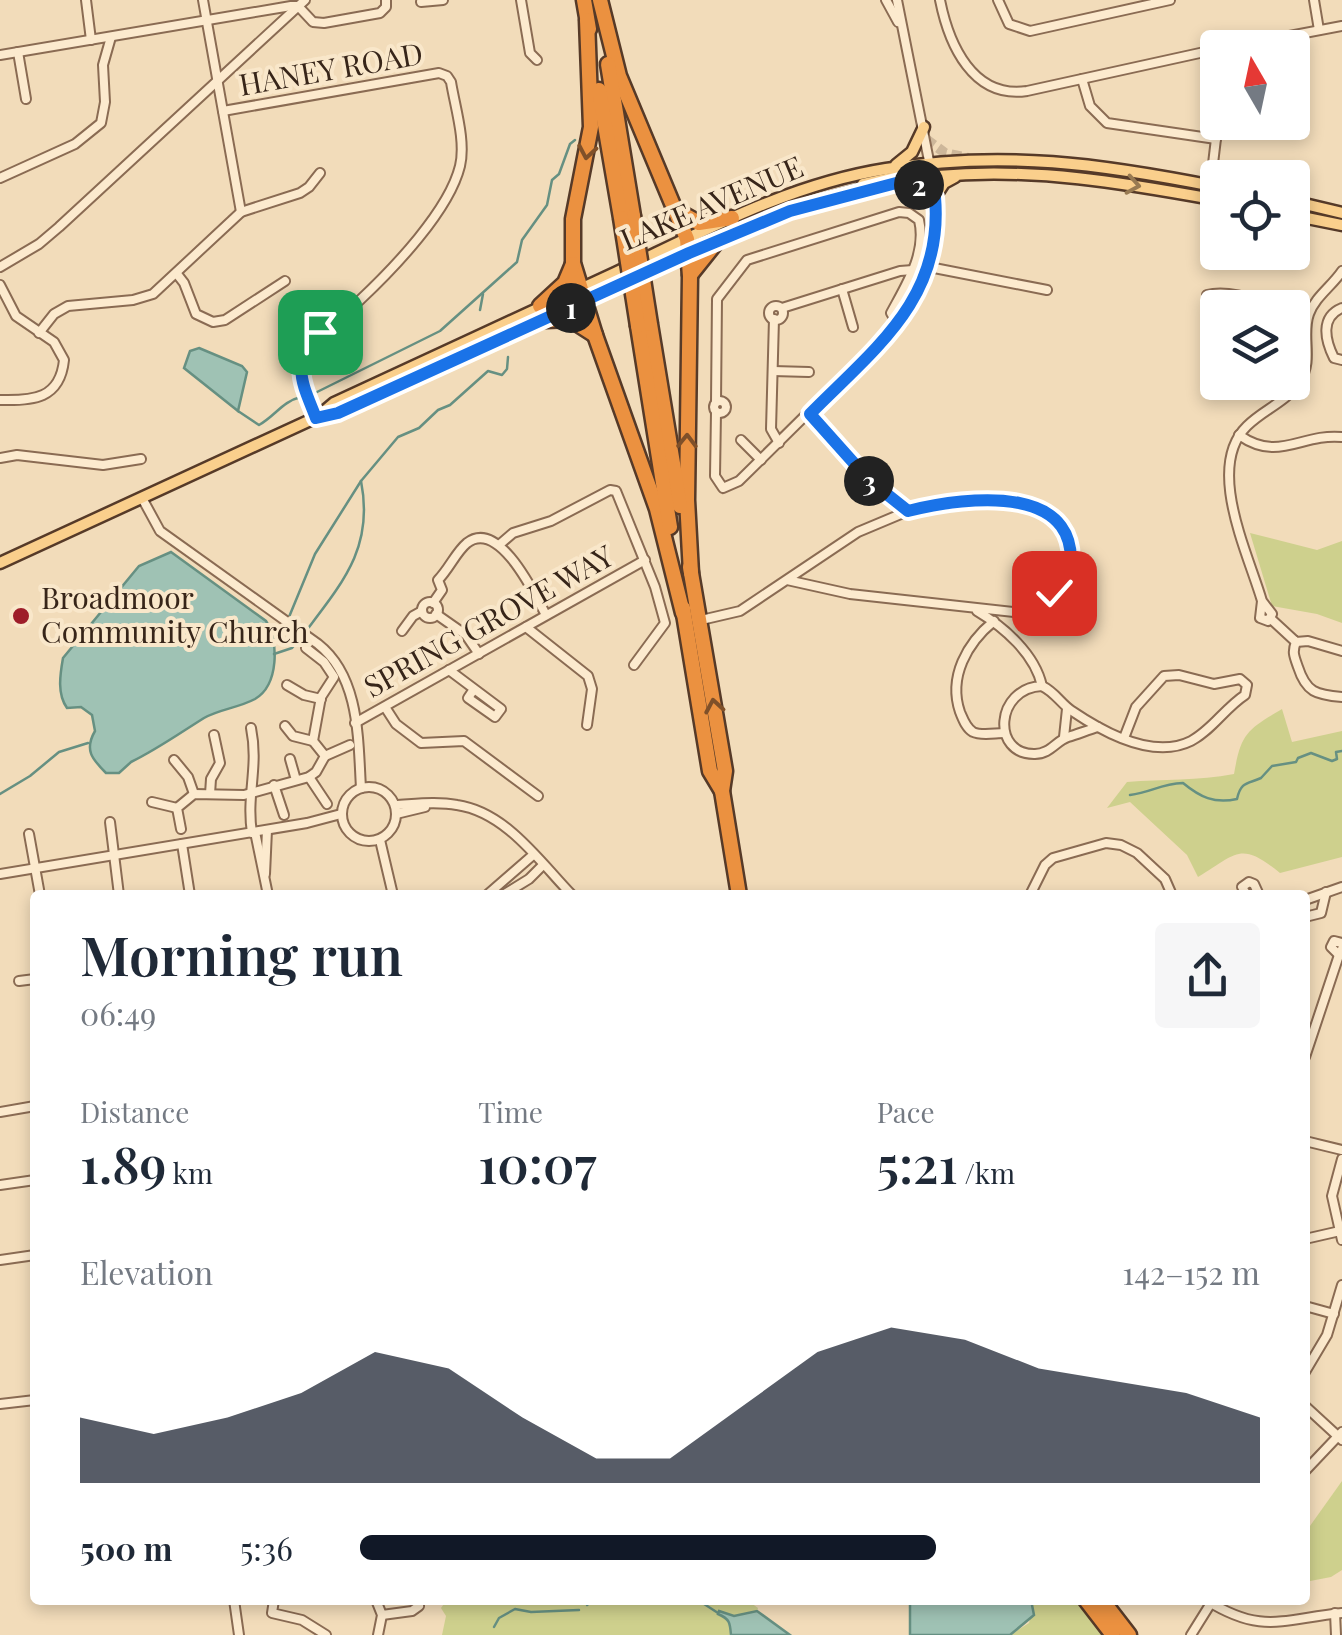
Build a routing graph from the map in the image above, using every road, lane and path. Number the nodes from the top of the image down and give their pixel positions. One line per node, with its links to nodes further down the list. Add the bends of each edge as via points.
1 (86, 0): 22 (street)
2 (203, 0): 16 (street)
3 (386, 0): 15 (street, via 380,13 324,23 314,22)
4 (442, 0): 14 (street)
5 (521, 0): 27 (street)
6 (584, 0): 17 (highway)
7 (599, 0): 45 (highway, via 619,76); 48 (highway)
8 (886, 0): 23 (street)
9 (898, 0): 23 (street)
10 (940, 0): 28 (street, via 956,48 983,83 1021,92)
11 (998, 0): 12 (street, via 1008,24 1030,31)
12 (1170, 0)
13 (1314, 0): 19 (street)
14 (422, 2)
15 (302, 3): 16 (street); 29 (street)
16 (207, 20): 21 (street); 29 (street)
17 (588, 20): 48 (highway); 56 (highway, one-way to 56, via 591,128 573,219)
18 (1342, 26): 19 (street)
19 (1319, 30): 20 (street)
20 (1310, 32)
21 (112, 38): 22 (street); 38 (street, via 103,64 101,122 75,144)
22 (92, 40): 24 (street)
23 (905, 40): 32 (street)
24 (18, 52): 26 (street); 30 (street)
25 (1200, 53): 28 (street)
26 (0, 55)
27 (537, 60)
28 (1082, 79): 33 (street, via 1090,106 1107,122)
29 (217, 82): 31 (street); 57 (street, via 60,227)
30 (26, 99)
31 (223, 111): 46 (street); 84 (street, HANEY ROAD, via 438,72 452,86 461,153 456,179 404,254 306,349 302,380)
32 (924, 127): 34 (main road, via 912,152); 35 (street)
33 (1200, 137)
34 (888, 169): 35 (main road, LAKE AVENUE); 49 (main road, LAKE AVENUE, via 822,184)
35 (932, 170): 37 (main road, LAKE AVENUE); 39 (main road, LAKE AVENUE); 40 (main road, LAKE AVENUE, via 1002,159 1073,162); 41 (main road, via 879,178); 42 (street)
36 (320, 173): 46 (street, via 300,192)
37 (960, 175): 42 (main road); 43 (main road, LAKE AVENUE, one-way to 43, via 1048,174)
38 (0, 178)
39 (900, 182): 41 (main road, LAKE AVENUE); 42 (main road, via 923,186)
40 (1200, 184)
41 (840, 196): 52 (main road, LAKE AVENUE)
42 (935, 197): 58 (street)
43 (1200, 197)
44 (1310, 205): 47 (main road)
45 (676, 210): 49 (highway, via 699,223); 53 (highway)
46 (240, 212): 61 (street)
47 (1342, 213)
48 (627, 217): 72 (highway, bridge)
49 (732, 218): 53 (main road, LAKE AVENUE)
50 (1310, 219): 51 (main road)
51 (1342, 225)
52 (718, 240): 53 (main road, LAKE AVENUE); 62 (highway)
53 (688, 246): 62 (highway); 67 (main road, LAKE AVENUE)
54 (790, 247): 55 (street); 59 (street, via 900,212 916,217 921,231); 75 (street, via 747,260 717,299)
55 (794, 258)
56 (573, 263): 67 (highway); 70 (highway)
57 (0, 267)
58 (929, 267): 66 (street); 71 (street)
59 (913, 270): 65 (street); 71 (street, via 891,313)
60 (1342, 271): 69 (street)
61 (177, 274): 63 (street, via 196,314 213,322); 74 (street, via 140,299 61,309)
62 (690, 276): 97 (highway, one-way to 62)
63 (285, 281)
64 (0, 285): 74 (street, via 16,316)
65 (842, 289): 73 (street); 79 (street, via 782,308 774,320)
66 (1047, 290)
67 (582, 296): 70 (main road, LAKE AVENUE); 77 (highway)
68 (1342, 308): 78 (street, via 1326,324 1330,353)
69 (1310, 312)
70 (543, 313): 77 (highway, via 570,319); 84 (main road, LAKE AVENUE)
71 (898, 324): 83 (street)
72 (644, 325): 97 (highway); 104 (highway)
73 (853, 327)
74 (39, 333): 81 (street, via 62,353 56,386 36,400)
75 (717, 334): 76 (street); 91 (street, via 715,476 723,488)
76 (728, 334)
77 (594, 335): 104 (highway, via 658,509)
78 (1342, 360)
79 (772, 371): 80 (street); 88 (street, via 771,430)
80 (809, 372)
81 (0, 400)
82 (1283, 400): 85 (street)
83 (810, 414): 88 (street); 93 (street, via 869,480)
84 (316, 418): 92 (main road, LAKE AVENUE)
85 (1240, 435): 86 (street, via 1273,449); 108 (street, via 1228,482 1262,601 1260,618 1271,619)
86 (1342, 437)
87 (740, 440): 91 (street)
88 (779, 442): 91 (street)
89 (0, 458): 90 (street, via 103,465)
90 (141, 458)
91 (761, 460)
92 (142, 498): 96 (main road, LAKE AVENUE); 121 (street, via 160,531 338,662)
93 (908, 511): 98 (street, via 849,536); 100 (street, via 971,499 1012,501 1044,511 1065,532 1071,560 1061,590 1022,614)
94 (499, 546): 95 (street, via 513,533 614,490); 99 (street, via 481,538 467,543 438,580 442,590); 103 (street)
95 (644, 560): 103 (street, SPRING GROVE WAY); 112 (street, via 665,623)
96 (0, 562)
97 (691, 573): 104 (highway)
98 (787, 580): 100 (street); 104 (street, via 740,611)
99 (433, 603): 101 (street); 102 (street)
100 (973, 608): 105 (street)
101 (422, 610): 102 (street, via 428,617); 107 (street)
102 (436, 614): 111 (street, via 466,635)
103 (546, 615): 106 (street, SPRING GROVE WAY)
104 (689, 619): 160 (highway, via 725,771 722,792)
105 (994, 621): 115 (street, via 1029,657); 126 (street, via 963,661 955,691 970,730)
106 (526, 627): 111 (street, SPRING GROVE WAY); 122 (street, via 588,676)
107 (402, 630)
108 (1296, 642): 110 (street); 117 (street, via 1293,654 1307,688)
109 (306, 648): 118 (street, via 334,677)
110 (1342, 651)
111 (479, 654): 113 (street, SPRING GROVE WAY)
112 (634, 664)
113 (450, 670): 116 (street); 119 (street, SPRING GROVE WAY)
114 (288, 685): 118 (street)
115 (1042, 686): 120 (street); 126 (street, via 1012,699)
116 (474, 689)
117 (1342, 697)
118 (320, 699): 130 (street)
119 (385, 706): 121 (street, SPRING GROVE WAY); 142 (street, via 421,744 464,741)
120 (1067, 708): 124 (street); 128 (street)
121 (354, 723): 138 (street)
122 (587, 725)
123 (285, 726): 130 (street, via 293,736)
124 (1098, 727): 128 (street); 129 (street)
125 (251, 728): 141 (street, via 256,756)
126 (1004, 733): 128 (street, via 1030,754 1048,751)
127 (214, 735): 140 (street, via 220,763)
128 (1064, 737)
129 (1124, 738): 129 (street, via 1150,746 1184,744 1245,695 1247,685 1240,678 1214,684 1164,676 1136,707)
130 (313, 741): 132 (street)
131 (350, 745): 132 (street)
132 (325, 756): 135 (street)
133 (174, 760): 139 (street)
134 (290, 760): 136 (street)
135 (309, 777): 136 (street); 144 (street)
136 (296, 780): 137 (street)
137 (274, 785): 141 (street); 147 (street)
138 (364, 787): 146 (street, via 388,794); 148 (street, via 348,796)
139 (194, 794): 140 (street); 145 (street)
140 (210, 794): 141 (street)
141 (250, 794): 151 (street)
142 (538, 796)
143 (152, 802): 145 (street)
144 (327, 804)
145 (177, 808): 150 (street)
146 (396, 810): 153 (street, via 391,830); 156 (street, via 432,804 478,810)
147 (284, 814)
148 (342, 818): 151 (street); 153 (street, via 354,837)
149 (110, 822): 155 (street)
150 (181, 829)
151 (258, 832): 154 (street); 165 (street)
152 (29, 834): 158 (street)
153 (377, 841): 166 (street)
154 (182, 844): 155 (street); 164 (street)
155 (115, 854): 158 (street); 163 (street)
156 (533, 856): 157 (street); 167 (street)
157 (543, 865): 167 (street); 168 (street)
158 (35, 867): 159 (street); 162 (street)
159 (0, 874)
160 (736, 878): 169 (highway); 170 (highway)
161 (1342, 887): 173 (street)
162 (39, 890)
163 (119, 890)
164 (189, 890)
165 (267, 890)
166 (392, 890)
167 (505, 890)
168 (567, 890)
169 (738, 890)
170 (744, 890)
171 (1032, 890): 172 (street, via 1052,858 1106,843 1134,850)
172 (1170, 890)
173 (1326, 892): 174 (street); 175 (street, via 1320,913)
174 (1310, 898)
175 (1310, 918)
176 (1341, 946): 177 (street)
177 (1338, 975): 180 (street)
178 (30, 980): 179 (street)
179 (19, 981)
180 (1310, 1045)
181 (30, 1107): 182 (street)
182 (0, 1112)
183 (1310, 1142): 184 (street)
184 (1342, 1150)
185 (1342, 1159): 188 (street, via 1332,1196)
186 (30, 1181): 187 (street)
187 (0, 1185)
188 (1341, 1236): 189 (street)
189 (1310, 1239)
190 (30, 1256): 191 (street)
191 (0, 1260)
192 (1342, 1285): 194 (street)
193 (1310, 1307): 194 (street)
194 (1334, 1314): 195 (street)
195 (1310, 1364)
196 (30, 1401): 197 (street)
197 (0, 1404)
198 (1310, 1410): 199 (street)
199 (1341, 1436): 200 (street)
200 (1310, 1466)
201 (235, 1605): 213 (street)
202 (273, 1605): 214 (street, via 272,1613)
203 (378, 1605): 210 (street)
204 (1090, 1605): 216 (highway)
205 (1106, 1605): 217 (highway)
206 (1206, 1605): 218 (street)
207 (1214, 1605): 211 (street, via 1250,1622)
208 (419, 1606): 210 (street)
209 (1339, 1613): 211 (street); 219 (street)
210 (382, 1615): 215 (street)
211 (1290, 1621): 212 (street)
212 (1292, 1632)
213 (239, 1635)
214 (326, 1635)
215 (378, 1635)
216 (1113, 1635)
217 (1129, 1635)
218 (1191, 1635)
219 (1336, 1635)

